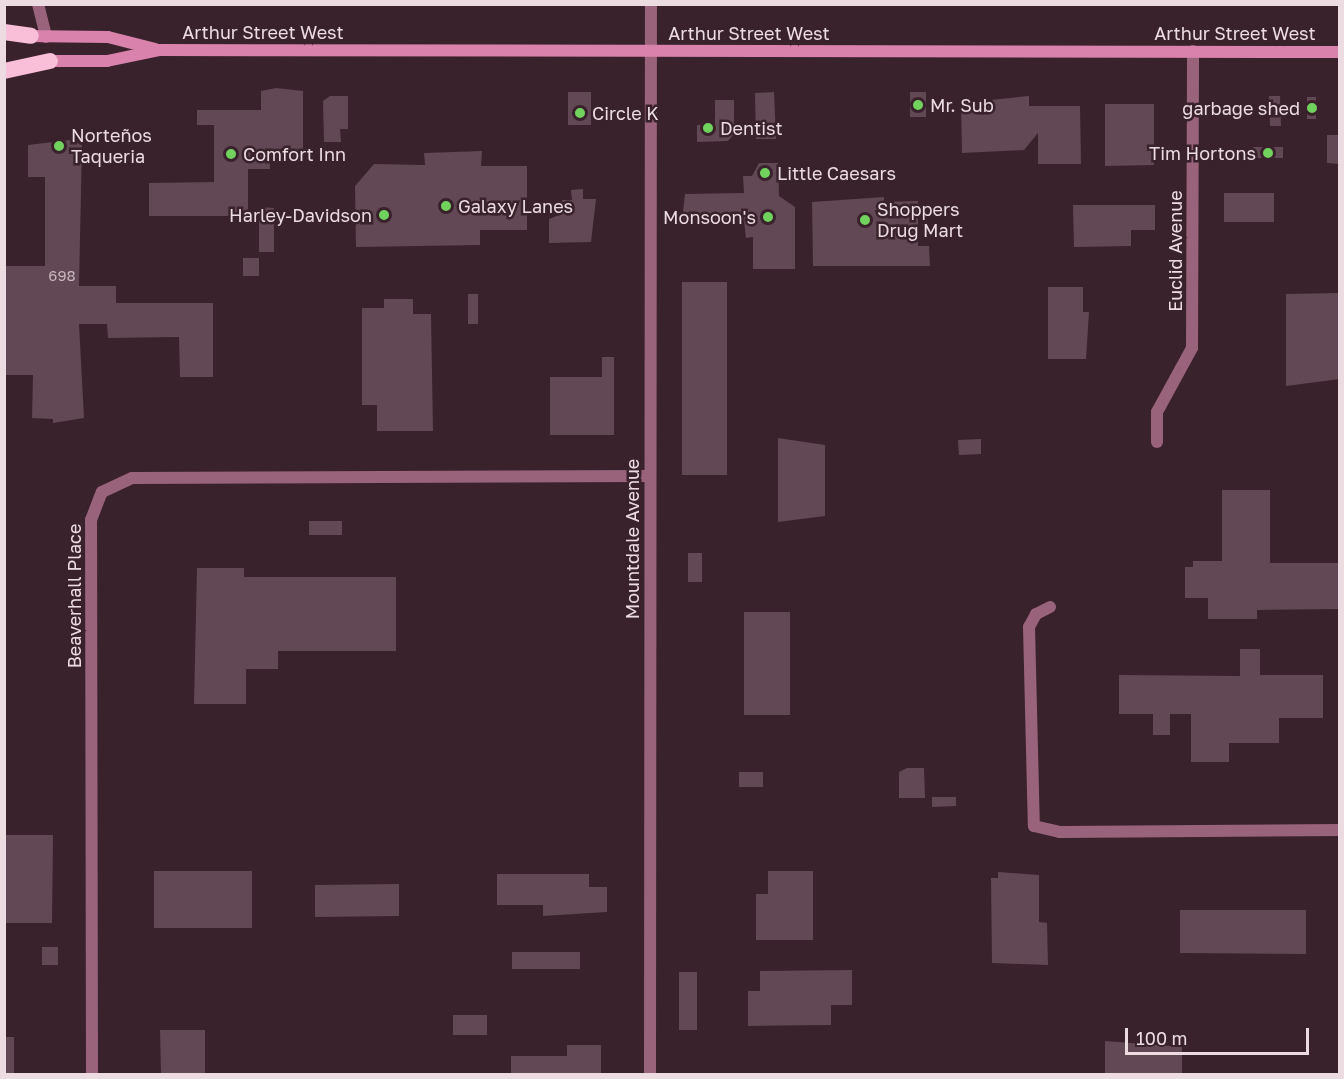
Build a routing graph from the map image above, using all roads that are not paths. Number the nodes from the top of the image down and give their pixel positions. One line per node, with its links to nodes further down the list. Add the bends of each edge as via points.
1 (38, 4): 4 (street)
2 (651, 4): 6 (street, Mountdale Avenue)
3 (4, 34): 4 (highway)
4 (39, 36): 5 (main road, Arthur Street West, via 108,37)
5 (159, 50): 6 (main road, Arthur Street West); 9 (main road, Arthur Street West, via 107,61)
6 (651, 51): 7 (main road, Arthur Street West); 13 (street, Mountdale Avenue)
7 (1193, 51): 8 (main road, Arthur Street West); 12 (street, Euclid Avenue, via 1192,348 1157,412)
8 (1340, 52)
9 (50, 61): 10 (main road, Arthur Street West); 11 (highway)
10 (4, 62)
11 (4, 71)
12 (1157, 442)
13 (650, 476): 16 (street, Beaverhall Place, via 132,478 102,492 91,520); 17 (street, Mountdale Avenue)
14 (1050, 608): 15 (street, via 1036,614 1029,627 1034,826 1060,832)
15 (1340, 830)
16 (92, 1074)
17 (650, 1074)

